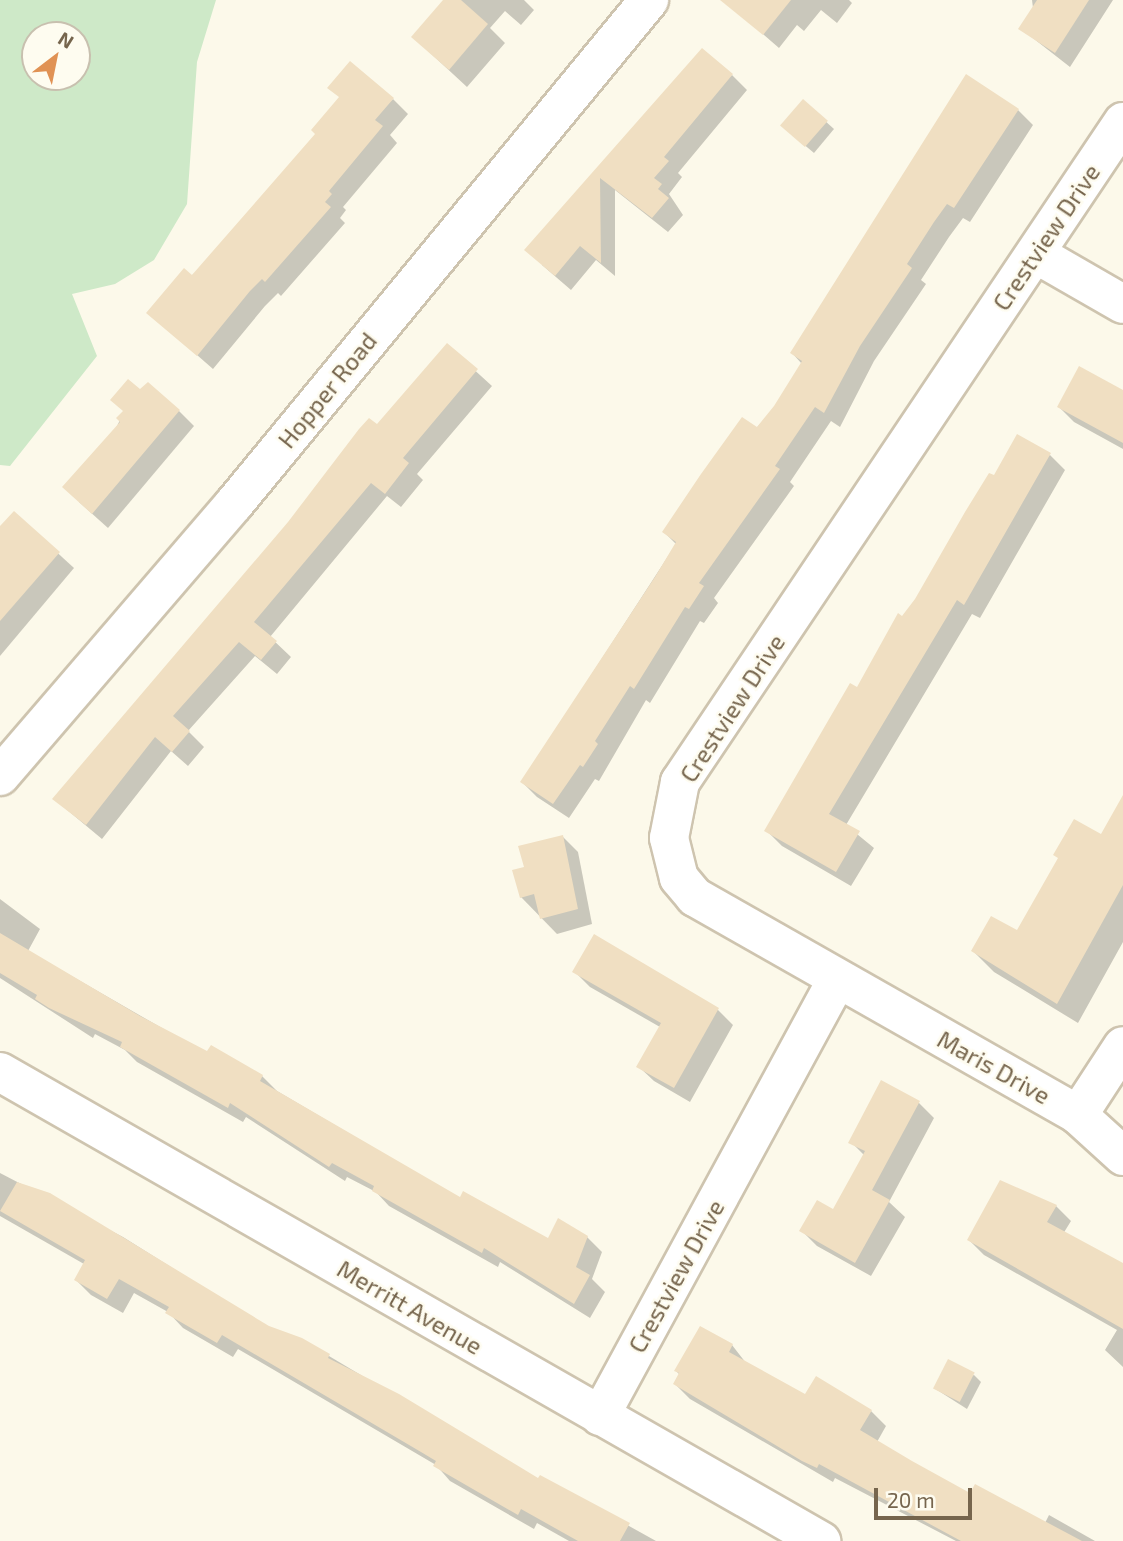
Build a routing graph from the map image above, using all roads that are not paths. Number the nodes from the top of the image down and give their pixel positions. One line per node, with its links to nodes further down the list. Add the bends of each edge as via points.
1 (649, 0): 5 (street, Hopper Road, via 234,504)
2 (1123, 122): 3 (street, Crestview Drive)
3 (1035, 254): 4 (street); 6 (street, Crestview Drive, via 680,782 669,838 679,878 695,897)
4 (1123, 304)
5 (0, 776)
6 (837, 980): 9 (street, Maris Drive); 11 (street, Crestview Drive)
7 (1123, 1046): 9 (street, Maris Drive)
8 (0, 1072): 11 (street, Merritt Avenue)
9 (1078, 1115): 10 (street)
10 (1123, 1156)
11 (600, 1416): 12 (street, Merritt Avenue)
12 (821, 1541)

